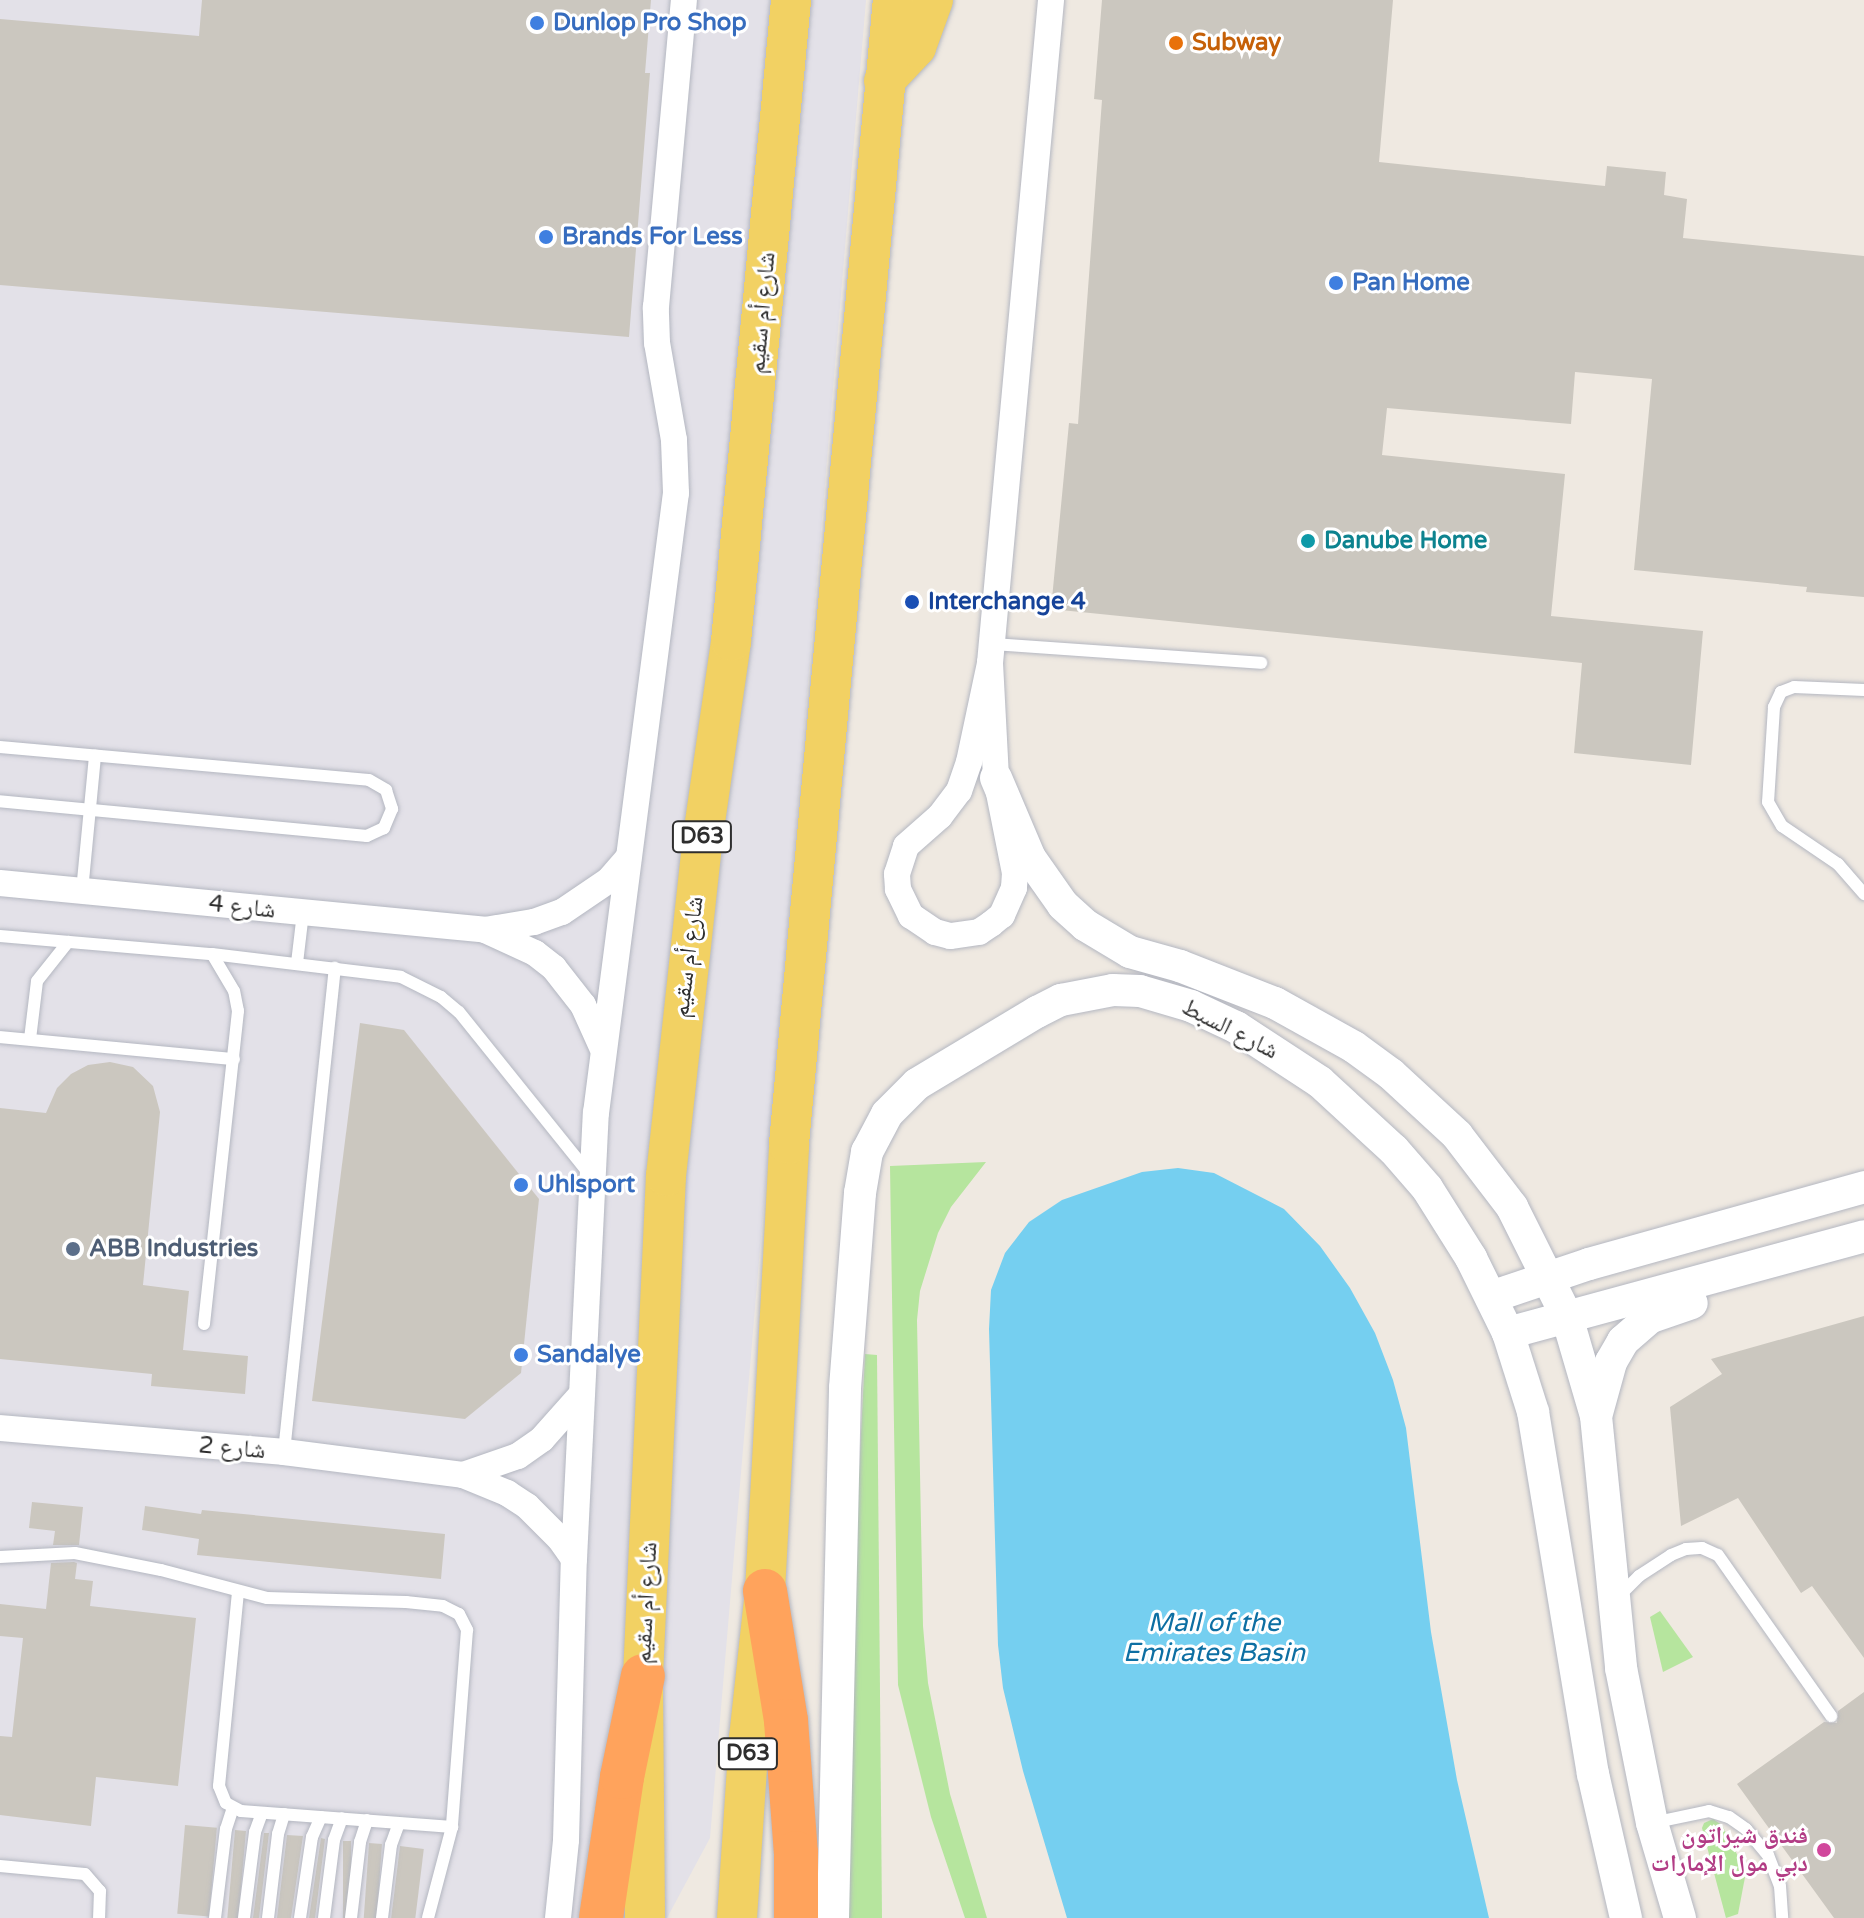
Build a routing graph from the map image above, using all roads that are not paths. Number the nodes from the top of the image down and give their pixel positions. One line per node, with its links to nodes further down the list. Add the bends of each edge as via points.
1 (684, 0): 15 (street, via 656,307 676,493)
2 (791, 0): 49 (main road, شارع أم سقيم / D63, via 731,641 676,1060)
3 (893, 0): 6 (main road, D63)
4 (933, 0): 6 (main road, via 916,47)
5 (1051, 0): 7 (street)
6 (884, 81): 46 (main road, D63, via 789,1144)
7 (991, 654): 8 (lane); 12 (street); 12 (street, via 959,791 916,835 900,860 898,889 903,903 911,916 935,932 979,932 1010,902 1015,873)
8 (1261, 663)
9 (1864, 690): 18 (lane, via 1794,687 1781,692 1774,707 1768,802 1782,826 1838,864)
10 (0, 747): 11 (lane)
11 (95, 756): 14 (lane); 14 (lane, via 369,780 386,790 392,809 384,828 367,836)
12 (996, 778): 34 (street, via 1030,858 1063,905 1085,925 1130,952 1275,1003 1391,1074 1457,1135 1486,1170)
13 (0, 801): 14 (lane)
14 (90, 809): 17 (lane)
15 (628, 858): 20 (street, شارع 4, via 598,889 562,912); 28 (street)
16 (0, 883): 17 (street, شارع 4)
17 (82, 891): 19 (street, شارع 4)
18 (1864, 894)
19 (303, 913): 20 (street, شارع 4); 24 (lane)
20 (485, 930): 28 (street, شارع 4, via 554,968 583,1005)
21 (0, 936): 22 (lane)
22 (68, 942): 23 (lane); 27 (lane, via 37,981)
23 (212, 954): 24 (lane); 29 (lane, via 237,1003)
24 (297, 963): 25 (lane)
25 (335, 968): 30 (lane, via 401,977 441,997 474,1029); 42 (lane)
26 (0, 1037): 27 (lane)
27 (30, 1039): 29 (lane)
28 (603, 1049): 30 (street)
29 (234, 1059): 37 (lane)
30 (591, 1176): 39 (street)
31 (1864, 1187): 34 (street)
32 (1864, 1236): 33 (street)
33 (1764, 1263): 36 (street); 40 (street, via 1726,1293 1668,1310 1636,1327 1611,1362)
34 (1550, 1276): 35 (street); 36 (street)
35 (1491, 1297): 38 (street, شارع السبط); 75 (street, شارع السبط, via 1427,1188 1358,1114 1279,1053 1236,1027 1166,997 1140,991 1086,993 1037,1012 917,1084 887,1114 867,1152 860,1193 845,1388)
36 (1567, 1317): 38 (street); 40 (street)
37 (204, 1324)
38 (1508, 1333): 76 (street, شارع السبط, via 1544,1459 1576,1680)
39 (581, 1395): 43 (street, شارع 2, via 563,1418 518,1456); 45 (street)
40 (1596, 1416): 48 (street)
41 (0, 1428): 42 (street, شارع 2)
42 (284, 1452): 43 (street, شارع 2)
43 (463, 1475): 45 (street, شارع 2, via 527,1506)
44 (0, 1557): 47 (lane, via 75,1553)
45 (574, 1559): 70 (street, via 566,1840)
46 (765, 1591): 73 (main road, D63); 74 (highway, via 786,1721)
47 (238, 1592): 51 (lane, via 219,1786); 59 (lane, via 452,1608 467,1630)
48 (1613, 1604): 50 (lane, via 1639,1576 1671,1555 1702,1548 1718,1555); 58 (street)
49 (643, 1676): 71 (highway); 72 (main road, شارع أم سقيم / D63)
50 (1831, 1716)
51 (233, 1808): 52 (lane); 62 (lane)
52 (262, 1813): 53 (lane); 63 (lane)
53 (284, 1814): 54 (lane); 64 (lane)
54 (321, 1817): 55 (lane); 65 (lane, via 312,1837)
55 (342, 1818): 56 (lane); 66 (lane)
56 (367, 1820): 57 (lane); 67 (lane)
57 (399, 1823): 59 (lane); 68 (lane)
58 (1652, 1823): 77 (street); 78 (lane, via 1709,1811 1746,1829 1768,1855 1780,1886)
59 (452, 1827): 69 (lane)
60 (0, 1866): 61 (lane, via 85,1874 100,1891)
61 (99, 1918)
62 (215, 1918)
63 (244, 1918)
64 (268, 1918)
65 (300, 1918)
66 (324, 1918)
67 (351, 1918)
68 (382, 1918)
69 (428, 1918)
70 (558, 1918)
71 (601, 1918)
72 (645, 1918)
73 (737, 1918)
74 (796, 1918)
75 (833, 1918)
76 (1626, 1918)
77 (1680, 1918)
78 (1782, 1918)

